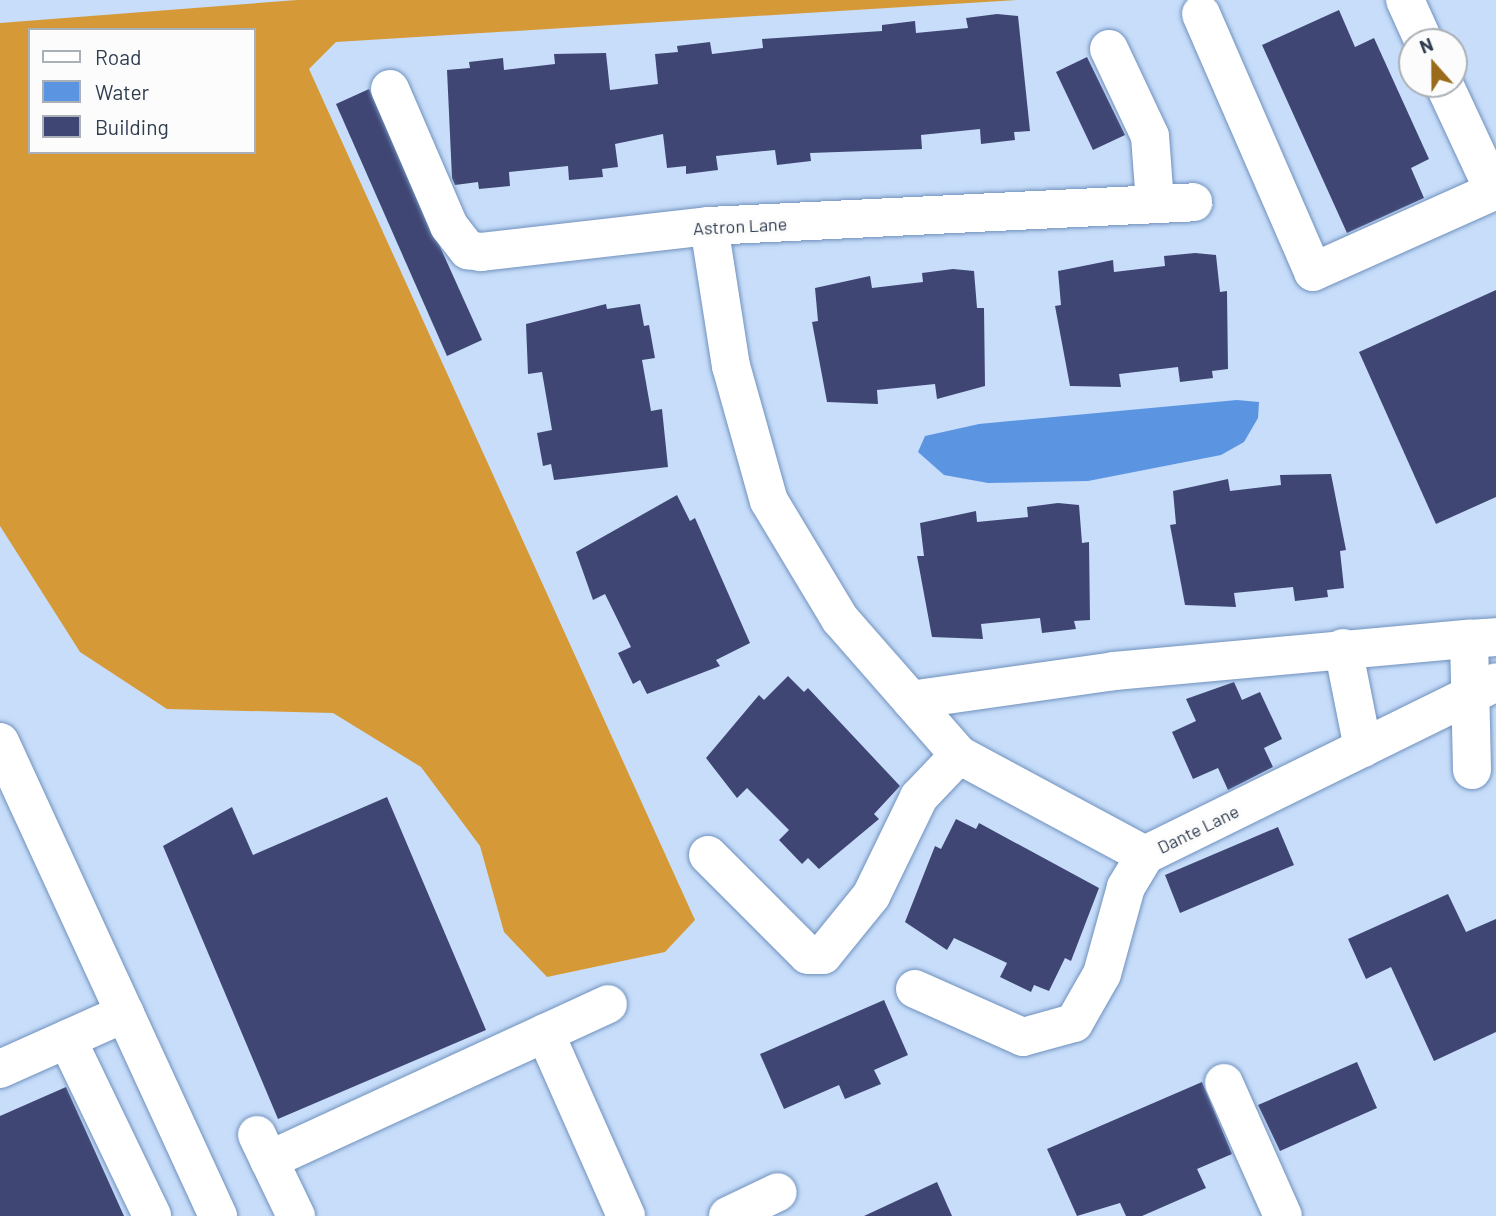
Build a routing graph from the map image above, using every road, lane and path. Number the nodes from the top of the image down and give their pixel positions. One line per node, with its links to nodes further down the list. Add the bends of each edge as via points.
1 (1405, 0): 3 (lane)
2 (1201, 14): 7 (lane, via 1313,272)
3 (1418, 28)
4 (1109, 49): 9 (lane, via 1150,136)
5 (390, 89): 10 (lane, Astron Lane, via 449,226 468,250)
6 (1451, 98): 7 (lane)
7 (1495, 191)
8 (1193, 202): 9 (lane, Astron Lane)
9 (1155, 203): 10 (lane, Astron Lane)
10 (709, 226): 14 (lane, via 731,366 769,501 840,619)
11 (1483, 638): 12 (lane); 13 (lane)
12 (1343, 649): 14 (lane); 16 (lane)
13 (1485, 687): 16 (lane, Dante Lane); 18 (lane)
14 (911, 700): 17 (lane)
15 (0, 742): 23 (lane)
16 (1363, 748): 20 (lane, Dante Lane)
17 (958, 755): 19 (lane, via 903,823 862,910 818,956 808,955); 20 (lane)
18 (1472, 770)
19 (708, 855)
20 (1145, 855): 21 (lane, Dante Lane, via 1126,887 1102,974 1074,1023 1045,1036 1023,1037)
21 (915, 989)
22 (608, 1004): 24 (lane)
23 (125, 1013): 25 (lane); 30 (lane)
24 (545, 1033): 31 (lane, via 263,1148); 32 (lane)
25 (67, 1039): 26 (lane); 29 (lane)
26 (0, 1069)
27 (1224, 1083): 34 (lane)
28 (778, 1192): 33 (lane)
29 (152, 1216)
30 (218, 1216)
31 (296, 1216)
32 (626, 1216)
33 (728, 1216)
34 (1283, 1216)

